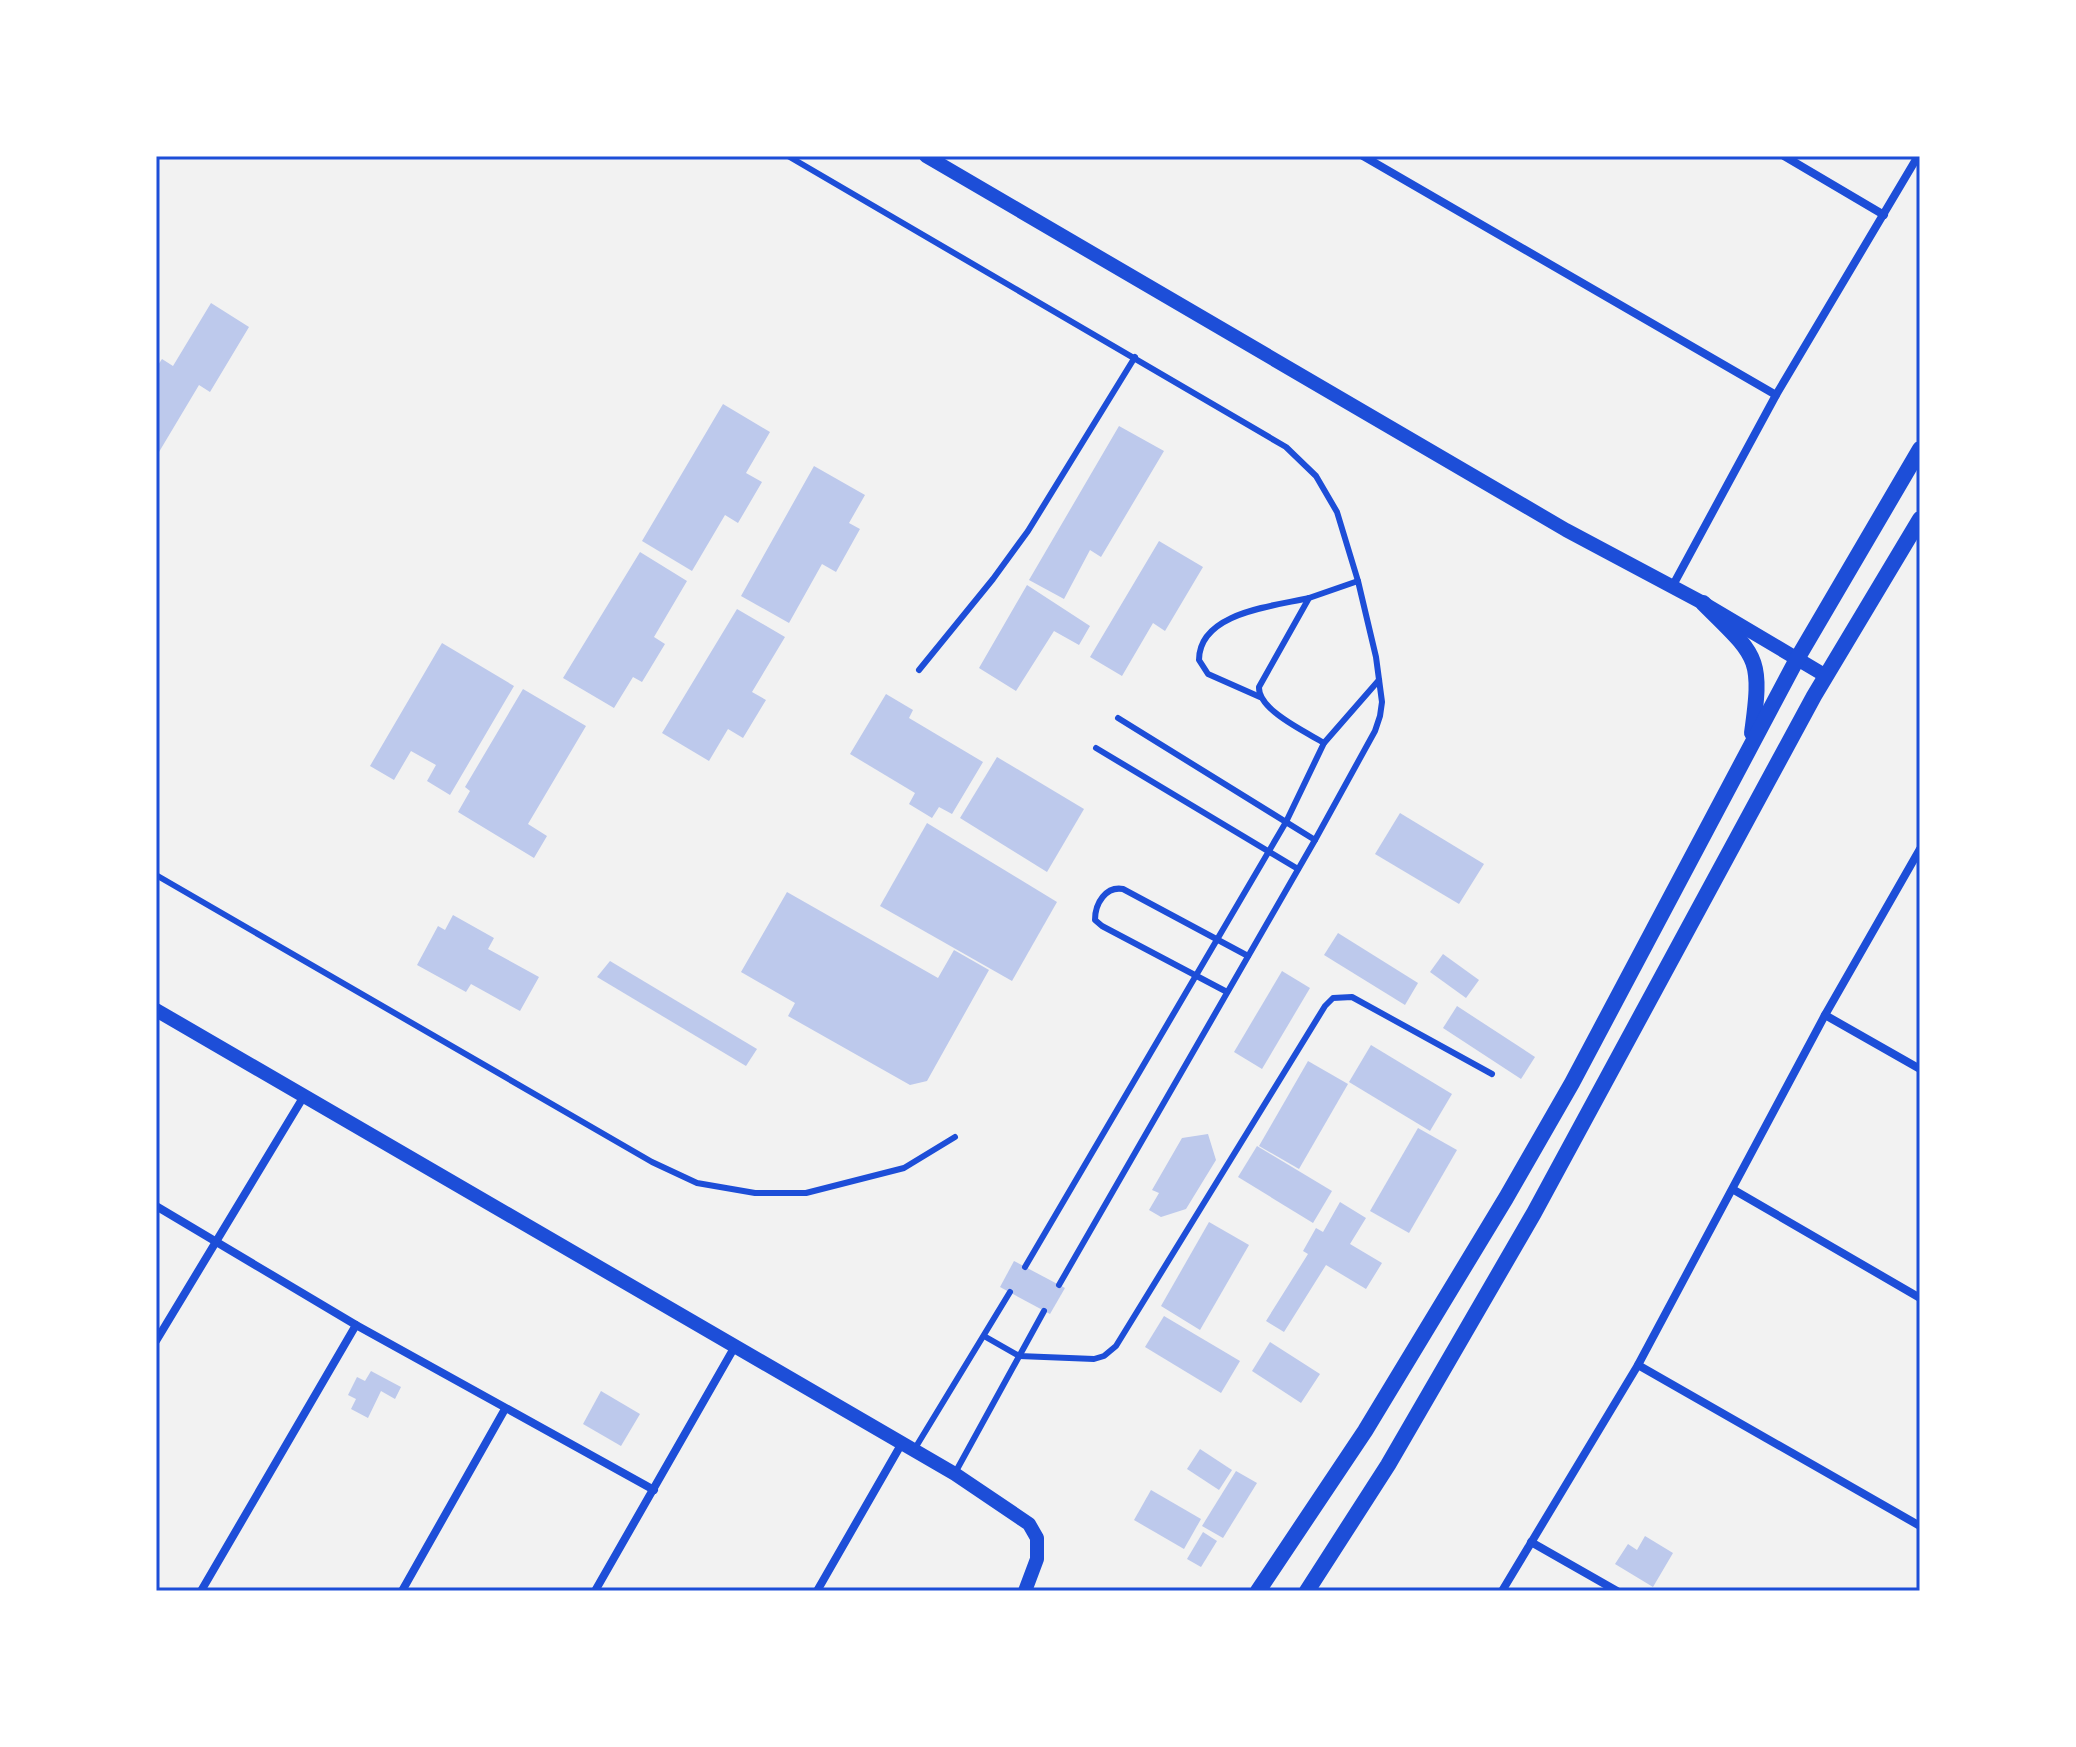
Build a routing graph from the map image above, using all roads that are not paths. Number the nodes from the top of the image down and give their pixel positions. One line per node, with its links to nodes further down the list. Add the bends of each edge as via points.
1 (788, 156): 7 (lane)
2 (926, 156): 12 (street)
3 (1363, 156): 8 (street)
4 (1784, 156): 6 (street)
5 (1918, 156): 6 (street)
6 (1884, 215): 8 (street)
7 (1135, 357): 11 (lane, via 1305,463 1337,512); 16 (lane, via 1028,531)
8 (1776, 395): 12 (street)
9 (1920, 449): 15 (main road)
10 (1920, 519): 17 (main road)
11 (1358, 581): 13 (lane); 18 (lane)
12 (1671, 588): 14 (street)
13 (1309, 598): 19 (lane, via 1261,680); 19 (lane, via 1238,614 1202,643 1199,660 1208,674)
14 (1703, 603): 15 (street); 22 (main road, via 1746,647 1756,665)
15 (1797, 659): 17 (street); 22 (main road)
16 (919, 670)
17 (1826, 676): 66 (main road, via 1534,1213 1388,1465)
18 (1379, 680): 21 (lane); 25 (lane, via 1382,702 1375,731)
19 (1260, 697): 21 (lane)
20 (1118, 718): 24 (lane)
21 (1324, 743): 24 (lane)
22 (1750, 746): 65 (main road, via 1506,1198 1365,1431)
23 (1096, 748): 27 (lane)
24 (1286, 822): 25 (lane); 27 (lane)
25 (1315, 840): 28 (lane)
26 (1920, 849): 35 (street)
27 (1269, 851): 28 (lane); 30 (lane)
28 (1298, 869): 31 (lane)
29 (156, 875): 39 (lane, via 652,1162 697,1183 755,1193 806,1193 904,1168)
30 (1217, 939): 31 (lane); 32 (lane); 32 (lane, via 1123,889 1106,891 1095,920)
31 (1248, 956): 33 (lane)
32 (1196, 975): 33 (lane); 43 (lane)
33 (1227, 992): 44 (lane)
34 (156, 1010): 38 (street)
35 (1825, 1015): 36 (street); 40 (street)
36 (1920, 1069)
37 (1492, 1074): 52 (lane, via 1352,997 1333,998 1116,1346 1094,1359)
38 (304, 1096): 42 (street); 51 (street)
39 (955, 1137)
40 (1734, 1190): 46 (street); 53 (street)
41 (156, 1206): 42 (street)
42 (216, 1240): 48 (street); 50 (street)
43 (1025, 1267)
44 (1059, 1285)
45 (1010, 1292): 49 (lane)
46 (1920, 1298)
47 (1044, 1311): 52 (lane)
48 (356, 1325): 54 (street); 60 (street)
49 (984, 1336): 52 (lane); 55 (lane)
50 (156, 1341)
51 (734, 1348): 55 (street); 57 (street)
52 (1019, 1356): 56 (lane)
53 (1638, 1365): 58 (street); 59 (street)
54 (505, 1409): 57 (street); 61 (street)
55 (908, 1447): 56 (street); 63 (street)
56 (955, 1474): 64 (street, via 1029,1524 1037,1538 1037,1559)
57 (654, 1490): 62 (street)
58 (1920, 1526)
59 (1531, 1542): 67 (street); 68 (street)
60 (201, 1591)
61 (402, 1591)
62 (595, 1591)
63 (817, 1591)
64 (1025, 1591)
65 (1258, 1591)
66 (1307, 1591)
67 (1502, 1591)
68 (1617, 1591)

